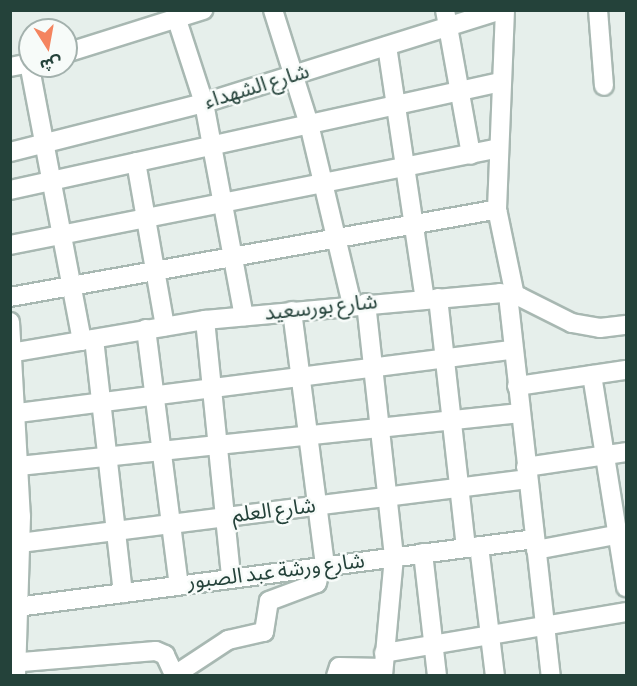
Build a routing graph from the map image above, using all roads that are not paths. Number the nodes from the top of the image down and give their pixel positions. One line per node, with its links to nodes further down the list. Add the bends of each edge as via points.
1 (203, 10): 6 (street)
2 (273, 10): 9 (street)
3 (503, 10): 5 (street, شارع الشهداء); 11 (street)
4 (598, 10): 12 (street)
5 (446, 19): 7 (street, شارع الشهداء); 13 (street)
6 (177, 20): 8 (street); 14 (street)
7 (387, 46): 9 (street, شارع الشهداء); 15 (street)
8 (78, 49)
9 (295, 75): 14 (street, شارع الشهداء); 16 (street)
10 (32, 78): 17 (street)
11 (501, 82): 13 (street); 19 (street)
12 (604, 86)
13 (459, 91): 15 (street); 21 (street)
14 (204, 104): 17 (street, شارع الشهداء); 18 (street)
15 (396, 105): 16 (street); 23 (street)
16 (309, 124): 18 (street); 25 (street)
17 (45, 145): 20 (street, شارع الشهداء); 24 (street)
18 (212, 145): 22 (street); 27 (street)
19 (497, 149): 21 (street); 28 (street)
20 (10, 152)
21 (471, 155): 23 (street)
22 (135, 162): 24 (street); 29 (street)
23 (405, 168): 25 (street); 30 (street)
24 (51, 181): 26 (street); 31 (street)
25 (325, 185): 27 (street); 32 (street)
26 (10, 190)
27 (222, 203): 29 (street); 34 (street)
28 (497, 209): 30 (street); 37 (street)
29 (145, 219): 31 (street); 35 (street)
30 (414, 224): 32 (street); 39 (street)
31 (62, 235): 33 (street); 36 (street)
32 (337, 238): 34 (street); 40 (street)
33 (10, 245)
34 (232, 257): 35 (street); 42 (street)
35 (155, 271): 36 (street); 46 (street)
36 (72, 286): 38 (street); 48 (street)
37 (511, 296): 39 (street, شارع بورسعيد); 45 (street, شارع بورسعيد, via 572,323 600,328); 49 (street)
38 (10, 297)
39 (432, 299): 40 (street, شارع بورسعيد); 51 (street)
40 (359, 304): 41 (street, شارع بورسعيد); 52 (street)
41 (292, 311): 42 (street, شارع بورسعيد); 55 (street)
42 (244, 316): 43 (street, شارع بورسعيد)
43 (205, 320): 46 (street, شارع بورسعيد); 57 (street)
44 (10, 322): 50 (street)
45 (627, 325)
46 (165, 326): 47 (street, شارع بورسعيد)
47 (146, 329): 48 (street, شارع بورسعيد); 58 (street)
48 (88, 340): 50 (street, شارع بورسعيد); 59 (street)
49 (513, 350): 51 (street); 56 (street)
50 (12, 352): 60 (street)
51 (445, 359): 52 (street); 62 (street)
52 (373, 368): 55 (street); 63 (street)
53 (627, 370): 54 (street)
54 (592, 375): 56 (street); 69 (street)
55 (301, 377): 57 (street); 64 (street)
56 (517, 386): 61 (street)
57 (212, 388): 58 (street); 65 (street)
58 (154, 396): 59 (street); 66 (street)
59 (101, 402): 60 (street); 68 (street)
60 (18, 413): 70 (street)
61 (520, 413): 62 (street); 71 (street)
62 (452, 420): 63 (street); 72 (street)
63 (380, 427): 64 (street); 73 (street)
64 (308, 435): 65 (street); 74 (street)
65 (218, 444): 66 (street); 76 (street)
66 (162, 450): 68 (street); 77 (street)
67 (627, 452): 69 (street, شارع العلم)
68 (107, 456): 70 (street); 78 (street)
69 (605, 456): 71 (street, شارع العلم); 79 (street)
70 (19, 465): 75 (street)
71 (527, 473): 72 (street, شارع العلم); 81 (street)
72 (460, 488): 73 (street, شارع العلم); 82 (street)
73 (388, 497): 74 (street, شارع العلم); 84 (street)
74 (317, 506): 76 (street, شارع العلم); 85 (street)
75 (16, 516): 80 (street)
76 (225, 517): 77 (street, شارع العلم); 86 (street)
77 (171, 524): 78 (street, شارع العلم); 88 (street)
78 (116, 531): 80 (street, شارع العلم); 90 (street)
79 (622, 534): 81 (street, شارع ورشة عبد الصبور); 89 (street)
80 (20, 543): 87 (street)
81 (536, 544): 82 (street, شارع ورشة عبد الصبور); 93 (street)
82 (472, 547): 83 (street, شارع ورشة عبد الصبور); 94 (street)
83 (423, 553): 84 (street, شارع ورشة عبد الصبور); 95 (street)
84 (394, 557): 85 (street, شارع ورشة عبد الصبور); 96 (street)
85 (323, 566): 86 (street, شارع ورشة عبد الصبور); 98 (street, via 317,583 269,601 264,632 228,639)
86 (231, 578): 88 (street, شارع ورشة عبد الصبور)
87 (14, 581): 91 (street)
88 (179, 585): 90 (street, شارع ورشة عبد الصبور)
89 (627, 587)
90 (123, 593): 91 (street, شارع ورشة عبد الصبور)
91 (17, 607): 97 (street)
92 (627, 612): 93 (street)
93 (545, 626): 94 (street); 102 (street)
94 (490, 635): 95 (street); 101 (street)
95 (434, 644): 96 (street); 100 (street)
96 (383, 665): 99 (street, via 339,667)
97 (14, 667): 98 (street, via 151,652 165,656)
98 (175, 675)
99 (336, 675)
100 (437, 675)
101 (495, 675)
102 (551, 675)

